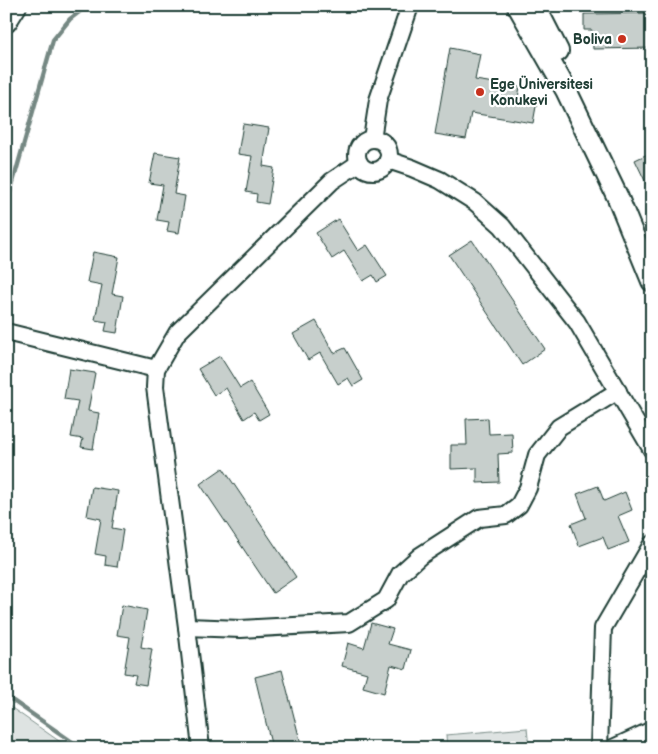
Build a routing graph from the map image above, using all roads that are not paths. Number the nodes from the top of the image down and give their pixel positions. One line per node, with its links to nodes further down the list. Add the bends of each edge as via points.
1 (15, 6): 5 (main road); 6 (main road)
2 (410, 6): 7 (lane, via 378,100)
3 (518, 6): 11 (main road, via 566,90 614,189)
4 (535, 6): 10 (main road, via 626,186)
5 (6, 10)
6 (6, 22)
7 (372, 139): 8 (lane, via 386,145); 9 (lane, via 358,148)
8 (388, 160): 9 (lane, via 378,171 367,170); 14 (lane, via 440,180 475,202 502,226 577,322)
9 (359, 163): 13 (lane, via 332,181 177,333)
10 (652, 252)
11 (652, 281)
12 (6, 332): 13 (lane)
13 (156, 369): 17 (lane, via 155,387)
14 (618, 391): 15 (lane); 17 (lane, via 559,427 537,455 519,506 506,515 479,518 420,556 400,574 386,600 349,623 241,629)
15 (652, 450)
16 (652, 544): 20 (lane, via 603,628)
17 (187, 627): 19 (lane)
18 (652, 730): 21 (lane)
19 (202, 748)
20 (599, 748)
21 (613, 748)

